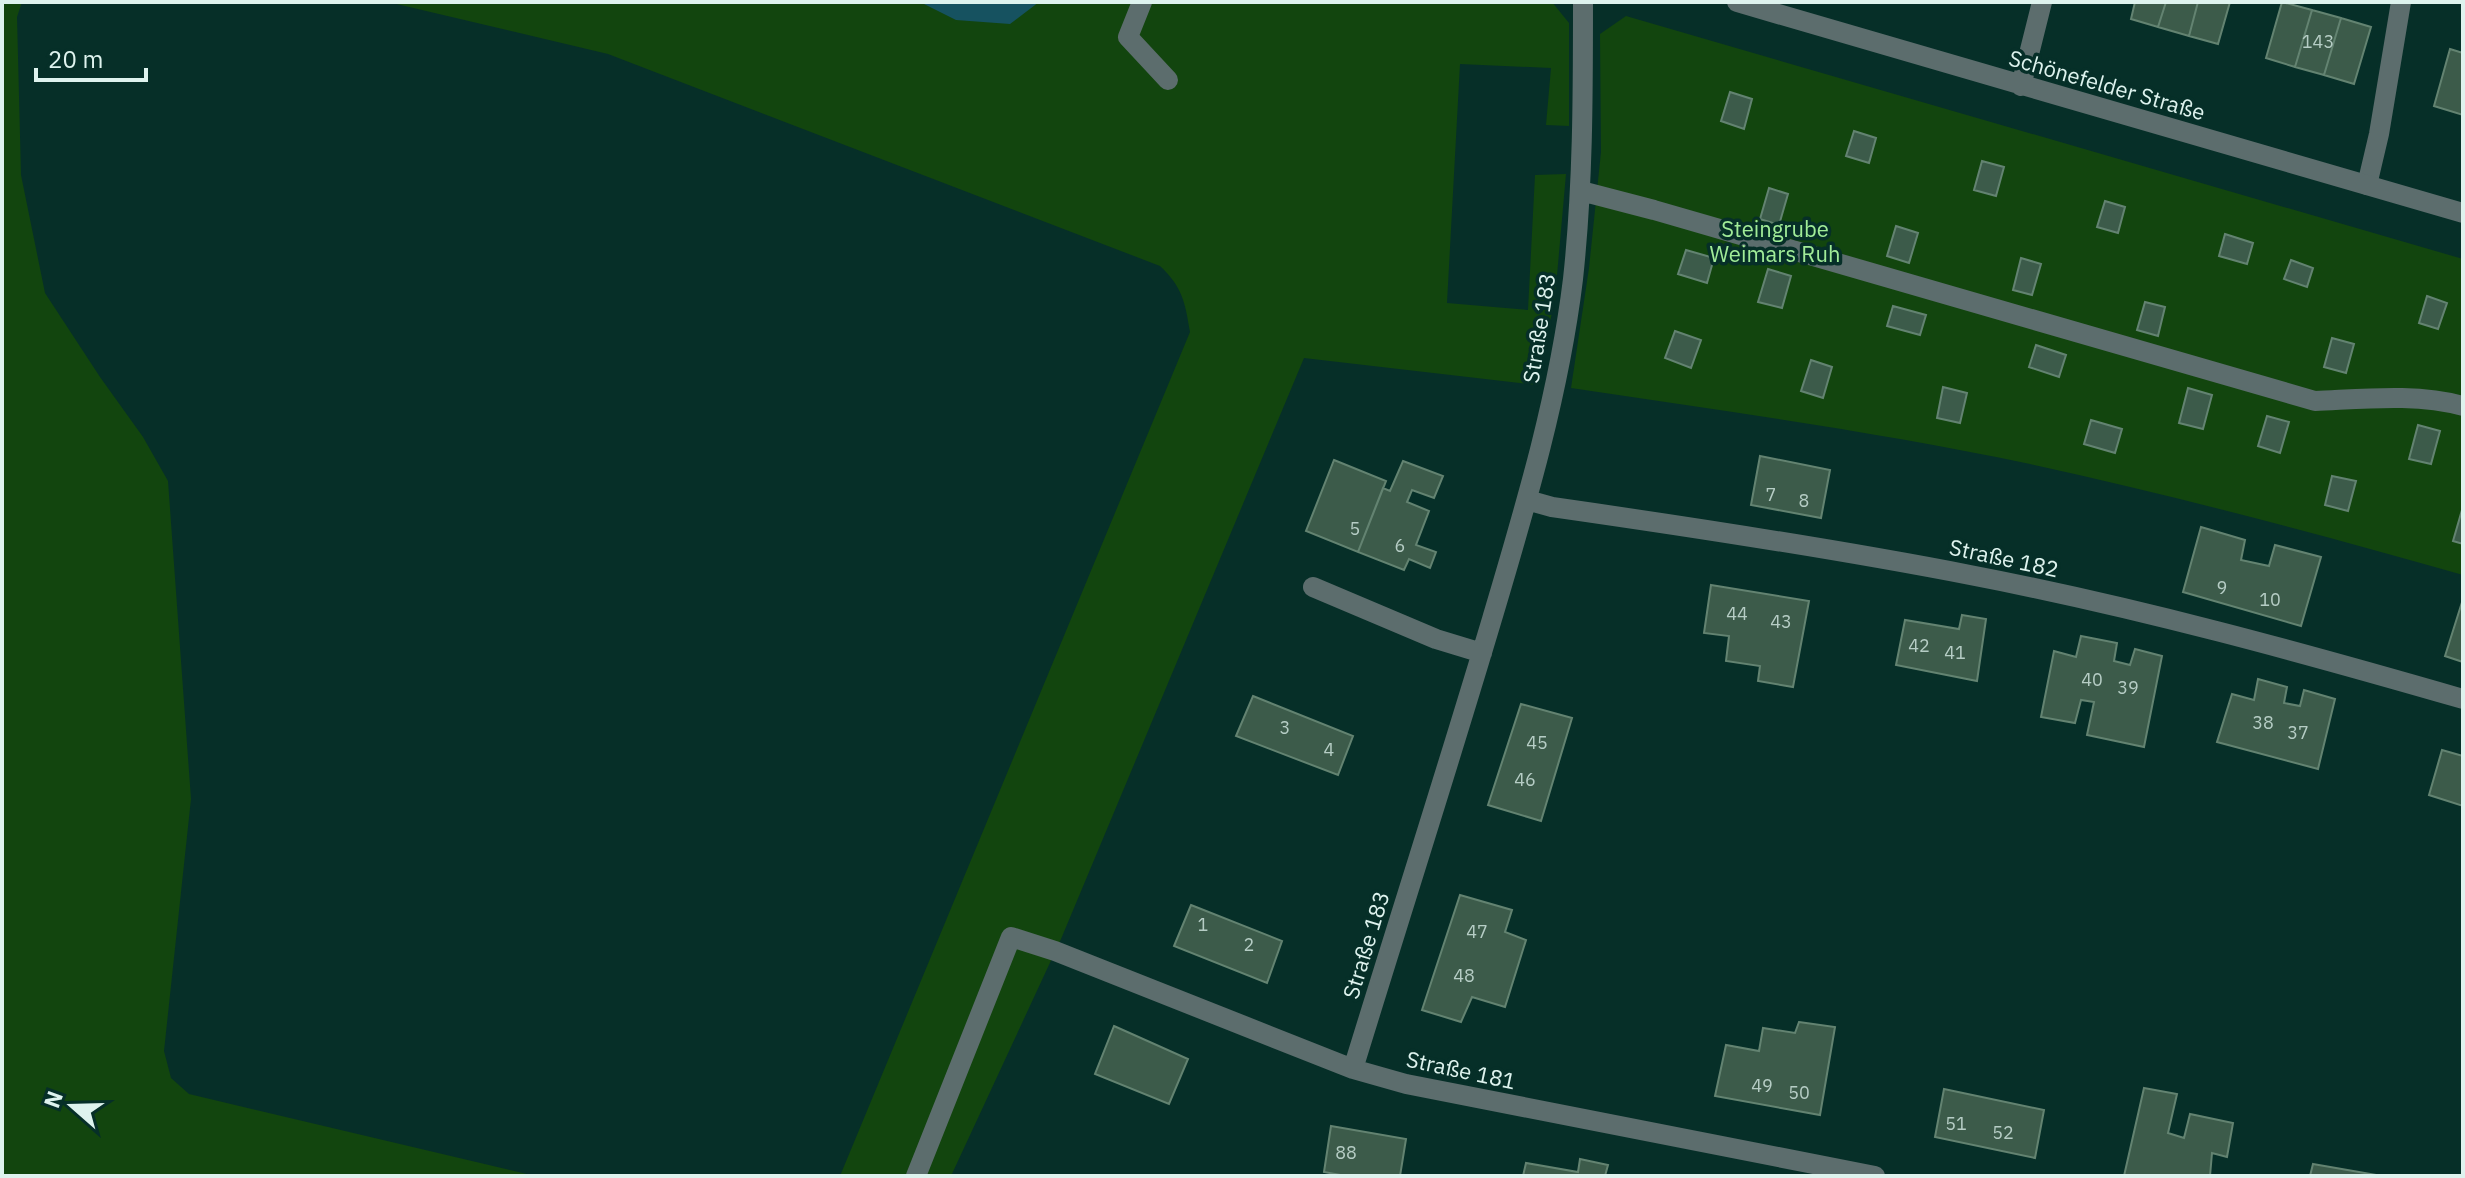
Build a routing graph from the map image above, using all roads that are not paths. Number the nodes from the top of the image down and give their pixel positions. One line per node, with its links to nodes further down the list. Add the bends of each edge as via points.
1 (1142, 2): 6 (street, via 1128,37)
2 (1583, 2): 9 (street, Straße 183)
3 (1737, 2): 7 (street, Schönefelder Straße)
4 (2042, 2): 7 (street)
5 (2401, 2): 8 (street)
6 (1168, 80)
7 (2021, 86): 8 (street, Schönefelder Straße)
8 (2367, 185): 10 (street, Schönefelder Straße)
9 (1581, 191): 11 (street, via 2315,401 2445,401); 12 (street, Straße 183, via 1573,281 1554,391)
10 (2463, 213)
11 (2463, 406)
12 (1527, 500): 14 (street, Straße 183); 15 (street, Straße 182, via 1973,575 2235,635)
13 (1313, 587): 14 (street)
14 (1482, 653): 16 (street, Straße 183)
15 (2463, 699)
16 (1353, 1069): 17 (street, Straße 181, via 1011,937); 18 (street, Straße 181)
17 (916, 1176)
18 (1875, 1176)

